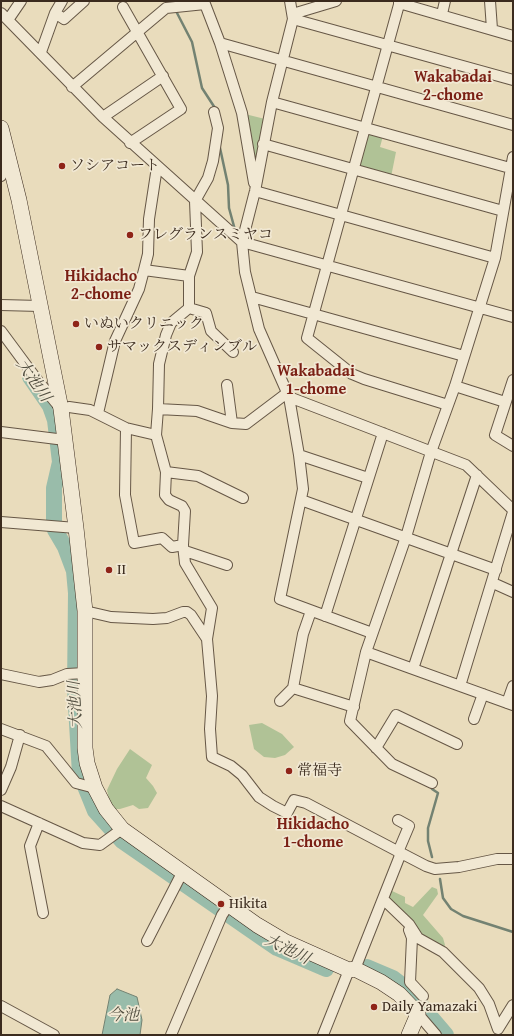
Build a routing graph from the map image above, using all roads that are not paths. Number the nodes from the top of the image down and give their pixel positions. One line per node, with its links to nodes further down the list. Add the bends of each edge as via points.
1 (21, 1): 14 (street)
2 (62, 1): 12 (street)
3 (84, 1): 12 (street, via 64,19)
4 (290, 1): 15 (street)
5 (336, 1): 15 (street, via 296,13)
6 (445, 1): 13 (street)
7 (490, 1): 16 (street)
8 (399, 2): 13 (street); 20 (street)
9 (164, 5): 17 (street); 19 (street, via 205,4)
10 (123, 7): 17 (street)
11 (1, 12): 14 (street)
12 (55, 13): 21 (street)
13 (442, 14): 16 (street)
14 (8, 20): 21 (street)
15 (293, 20): 20 (street); 22 (street)
16 (492, 29): 18 (street)
17 (139, 32): 23 (street); 26 (street)
18 (513, 36)
19 (220, 43): 22 (street); 41 (street, via 242,113)
20 (388, 45): 24 (street); 25 (street)
21 (41, 52): 26 (street)
22 (283, 61): 25 (street); 27 (street)
23 (163, 76): 29 (street); 33 (street, via 181,109)
24 (513, 80)
25 (376, 85): 30 (street); 32 (street)
26 (72, 86): 29 (street)
27 (272, 102): 32 (street); 34 (street)
28 (214, 112): 42 (street, via 218,128 213,161 208,178)
29 (102, 117): 33 (street)
30 (513, 125)
31 (1, 128): 36 (street)
32 (365, 128): 38 (street); 39 (street)
33 (130, 142): 37 (street)
34 (263, 144): 39 (street); 41 (street)
35 (513, 157): 38 (street)
36 (9, 159): 40 (street); 52 (street)
37 (157, 167): 42 (street); 48 (street)
38 (510, 168): 43 (street)
39 (353, 169): 43 (street); 44 (street)
40 (1, 176)
41 (255, 191): 44 (street); 45 (street)
42 (195, 201): 45 (street); 49 (street, via 197,252)
43 (503, 211): 46 (street)
44 (341, 215): 46 (street); 47 (street)
45 (242, 242): 47 (street); 50 (street, via 245,272)
46 (495, 258): 54 (street)
47 (327, 264): 54 (street); 55 (street)
48 (144, 270): 49 (street); 68 (street, via 139,289 115,341)
49 (189, 276): 53 (street)
50 (252, 297): 55 (street); 63 (street, via 259,329)
51 (1, 305): 52 (street)
52 (40, 306): 66 (street)
53 (189, 308): 58 (street, via 206,313 211,331); 67 (street, via 171,323 166,335 159,364)
54 (479, 308): 56 (street); 59 (street)
55 (313, 315): 59 (street); 65 (street, via 307,338 352,374)
56 (513, 318)
57 (1, 330): 66 (street)
58 (233, 352)
59 (464, 356): 62 (street)
60 (513, 380): 64 (street)
61 (227, 385): 69 (street)
62 (455, 386): 64 (street); 65 (street)
63 (288, 395): 69 (street, via 246,424); 72 (street); 77 (street)
64 (509, 398): 75 (street, via 495,435)
65 (448, 405): 76 (street)
66 (61, 409): 68 (street, via 69,407); 74 (street)
67 (158, 409): 69 (street, via 197,411); 73 (street)
68 (98, 413): 70 (street)
69 (232, 423)
70 (126, 428): 73 (street); 88 (street, via 125,496 134,542 162,538 172,547)
71 (1, 432): 74 (street)
72 (383, 433): 76 (street); 80 (street)
73 (156, 435): 78 (street)
74 (61, 440): 86 (street)
75 (513, 446)
76 (431, 452): 79 (street, via 466,465); 87 (street)
77 (300, 455): 80 (street); 82 (street, via 303,489)
78 (166, 472): 81 (street, via 198,476); 88 (street, via 167,498 182,506 185,511)
79 (477, 475): 83 (street); 89 (street)
80 (368, 478): 84 (street)
81 (244, 498)
82 (301, 500): 84 (street); 95 (street, via 280,599)
83 (513, 511): 91 (street)
84 (356, 519): 87 (street); 96 (street)
85 (1, 522): 86 (street)
86 (76, 528): 94 (street)
87 (406, 537): 89 (street); 97 (street)
88 (184, 548): 90 (street); 98 (street, via 185,563 212,608)
89 (452, 553): 91 (street); 100 (street)
90 (227, 565)
91 (496, 570): 92 (street)
92 (492, 583): 93 (street); 103 (street)
93 (513, 592)
94 (85, 612): 98 (street, via 111,617 153,619 188,612); 101 (street)
95 (311, 612): 96 (street); 105 (street, via 303,634)
96 (325, 616): 97 (street)
97 (372, 633): 99 (street)
98 (207, 639): 122 (street, via 212,696 212,757 231,766 273,806 287,813 294,800 306,803)
99 (366, 652): 100 (street); 109 (street)
100 (413, 669): 103 (street)
101 (82, 673): 102 (street, via 67,674 39,682); 116 (street, via 85,748)
102 (1, 674)
103 (460, 686): 106 (street)
104 (513, 686): 108 (street)
105 (293, 688): 107 (street); 109 (street)
106 (483, 694): 108 (street); 110 (street)
107 (280, 701)
108 (510, 704)
109 (354, 707): 114 (street, via 350,721)
110 (474, 719)
111 (1, 729): 112 (street)
112 (20, 735): 116 (street, via 46,746 76,783); 117 (street)
113 (457, 744): 114 (street, via 396,715)
114 (376, 748): 115 (street, via 392,764)
115 (432, 784)
116 (92, 787): 121 (street)
117 (1, 790)
118 (1, 806): 120 (street)
119 (398, 820): 122 (street, via 409,826)
120 (39, 823): 121 (street, via 83,843 100,845); 127 (street, via 30,846)
121 (122, 829): 124 (street)
122 (400, 852): 123 (street, via 435,869 497,859); 125 (street)
123 (513, 859)
124 (180, 877): 126 (street); 129 (street)
125 (383, 899): 128 (street); 130 (street)
126 (226, 909): 130 (street, via 284,941); 136 (street)
127 (43, 913)
128 (399, 915): 131 (street, via 412,938 410,982 420,992); 132 (street, via 418,938 443,952 478,988 489,1004 498,1029)
129 (147, 941)
130 (352, 969): 131 (street, via 382,982); 137 (street)
131 (405, 999): 134 (street)
132 (513, 1005)
133 (1, 1006): 135 (street)
134 (418, 1014): 138 (street); 139 (street)
135 (54, 1035)
136 (171, 1035)
137 (323, 1035)
138 (409, 1035)
139 (436, 1035)

